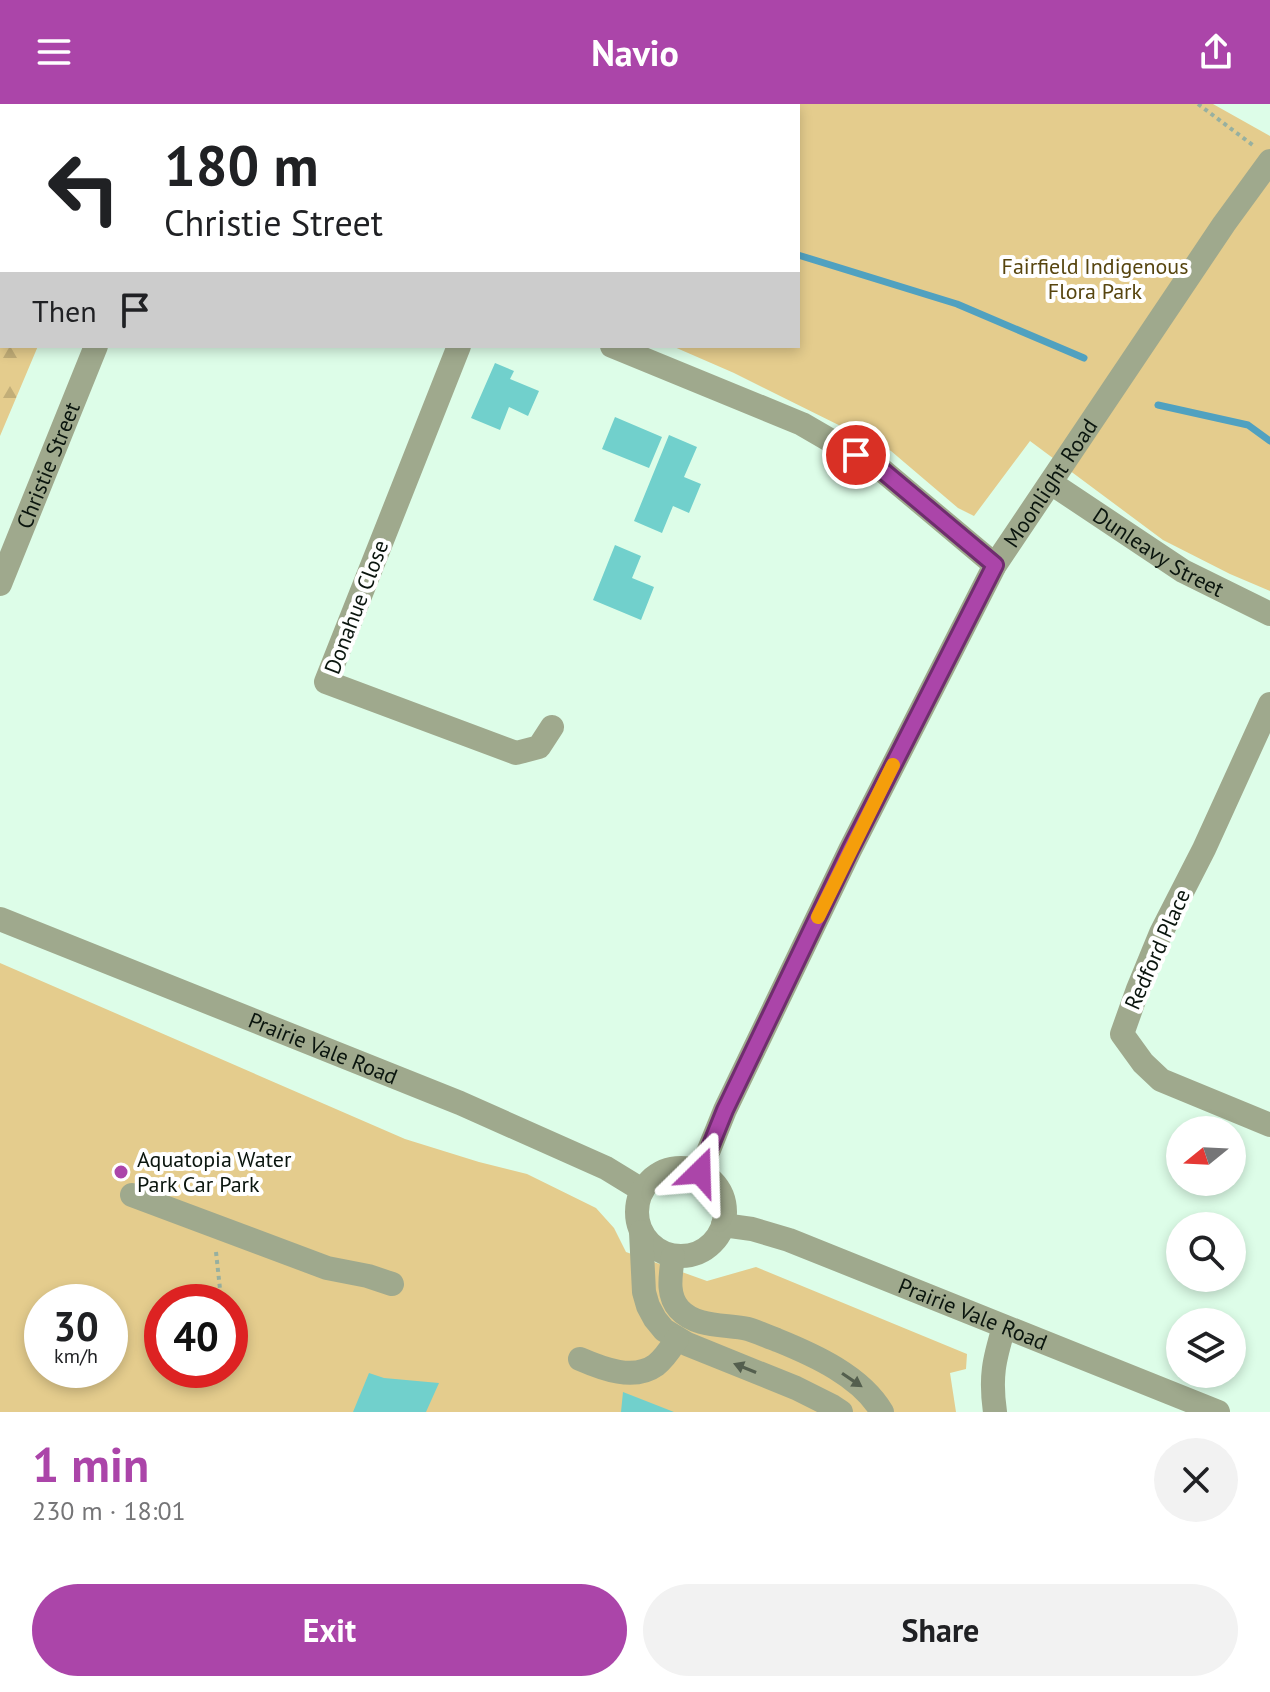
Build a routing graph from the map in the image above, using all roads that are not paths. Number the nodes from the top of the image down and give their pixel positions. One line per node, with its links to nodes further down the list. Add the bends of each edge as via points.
1 (1270, 161): 5 (street, Moonlight Road)
2 (95, 348): 7 (street, Christie Street)
3 (458, 348): 10 (street, Donahue Close, via 326,682 516,753 539,747)
4 (617, 348): 6 (street, via 802,424 883,471)
5 (1051, 483): 6 (street, Moonlight Road); 8 (street, Dunleavy Street, via 1183,571)
6 (995, 565): 13 (street, Moonlight Road, via 843,865)
7 (0, 584)
8 (1270, 614)
9 (1270, 704): 12 (street, Redford Place, via 1161,933 1122,1034 1161,1080)
10 (552, 727)
11 (0, 919): 14 (street, Prairie Vale Road, via 460,1103 606,1168)
12 (1270, 1125)
13 (700, 1172): 14 (street, via 661,1171); 16 (street, via 719,1188)
14 (642, 1190): 17 (street, via 637,1204)
15 (132, 1195): 19 (street, via 327,1268)
16 (723, 1225): 18 (street, via 698,1253); 20 (street, Prairie Vale Road, via 789,1240)
17 (641, 1232): 18 (street); 21 (street, via 648,1306)
18 (673, 1256): 22 (street, via 670,1290 684,1314 749,1329)
19 (392, 1284)
20 (1004, 1327): 27 (street, via 992,1368); 28 (street, Prairie Vale Road)
21 (677, 1339): 23 (street, via 658,1364 642,1371 607,1370); 24 (street, one-way to 21)
22 (810, 1353): 24 (street); 26 (street, one-way to 26, via 860,1385)
23 (580, 1359)
24 (796, 1388): 25 (street)
25 (841, 1412)
26 (882, 1412)
27 (995, 1412)
28 (1218, 1412)

